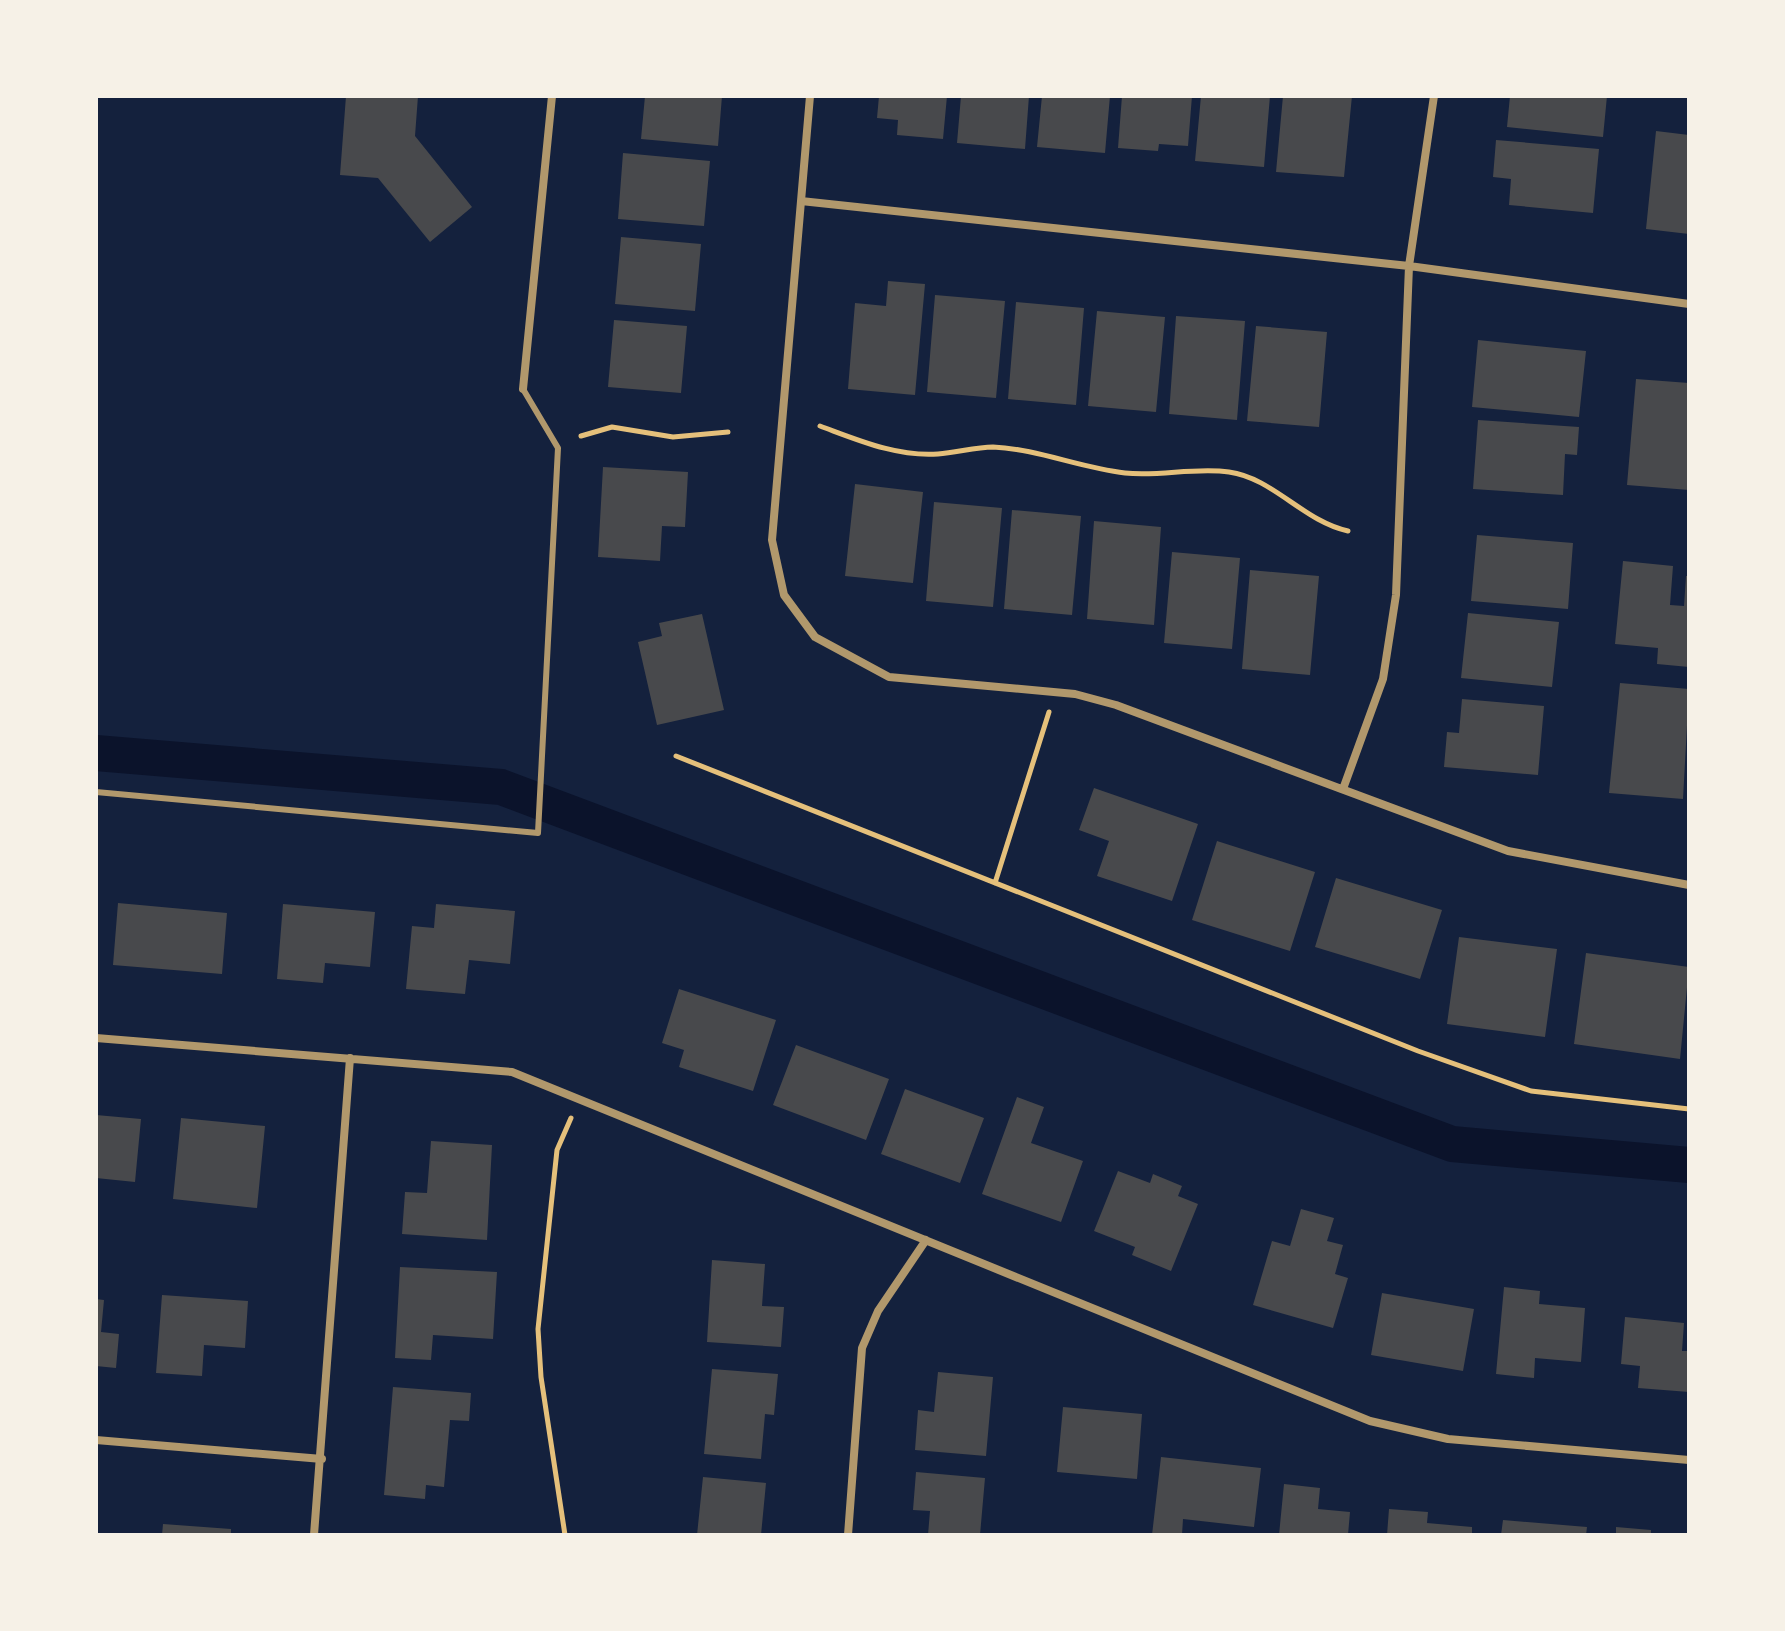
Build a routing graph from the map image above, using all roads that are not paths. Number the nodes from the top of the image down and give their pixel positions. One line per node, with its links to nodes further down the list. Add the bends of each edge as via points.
1 (552, 96): 7 (street)
2 (810, 96): 4 (street)
3 (1434, 96): 5 (street)
4 (801, 201): 5 (street); 8 (street, via 772,540 784,595 815,637 889,677 1053,692 1116,705)
5 (1409, 266): 6 (street); 8 (street, via 1396,595 1383,679)
6 (1689, 304)
7 (523, 389): 9 (lane, via 558,448 538,833)
8 (1343, 789): 10 (street, via 1508,851)
9 (96, 792)
10 (1689, 885)
11 (96, 1038): 12 (street)
12 (350, 1058): 13 (street, via 512,1072); 15 (street)
13 (926, 1240): 16 (street, via 1370,1421 1448,1439); 18 (street, via 878,1311 862,1348)
14 (96, 1440): 15 (street)
15 (322, 1459): 17 (street)
16 (1689, 1460)
17 (314, 1535)
18 (848, 1535)

